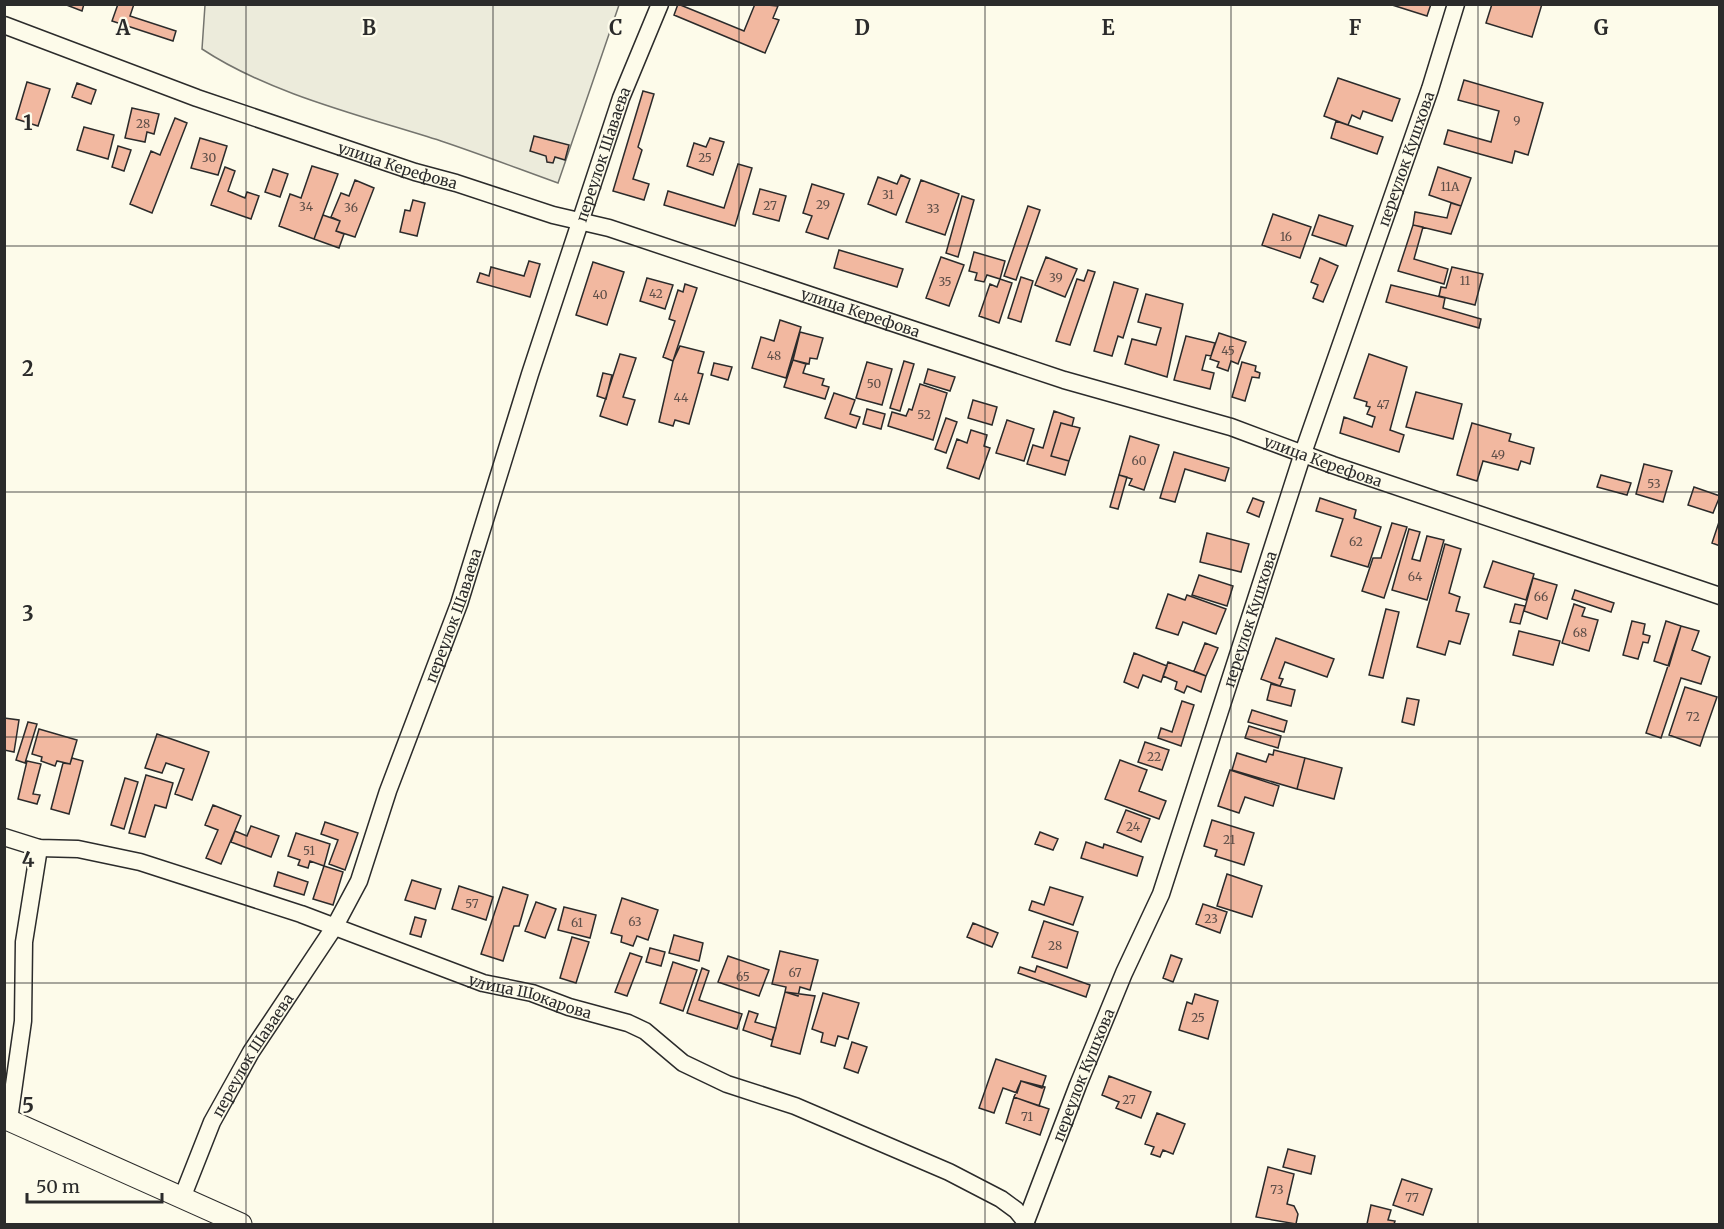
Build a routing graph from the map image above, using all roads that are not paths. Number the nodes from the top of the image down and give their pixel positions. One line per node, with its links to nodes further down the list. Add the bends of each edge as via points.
1 (660, 4): 4 (street, переулок Шаваева, via 621,98)
2 (1456, 4): 5 (street, переулок Кушхова)
3 (4, 26): 4 (street, улица Керефова, via 384,162)
4 (580, 222): 5 (street, улица Керефова, via 750,274 1064,380 1231,427); 9 (street, переулок Шаваева, via 459,604 358,881)
5 (1303, 453): 6 (street, улица Керефова); 12 (street, переулок Кушхова, via 1161,894 1124,973)
6 (1719, 596)
7 (4, 837): 8 (street, улица Шокарова)
8 (39, 848): 9 (street, улица Шокарова, via 120,856); 10 (street, via 24,942 23,1021)
9 (335, 926): 11 (street, переулок Шаваева, via 251,1052 212,1122); 12 (street, улица Шокарова, via 483,983 532,993 628,1023 645,1031 683,1063 727,1084 795,1106 949,1172 1001,1199)
10 (7, 1119): 11 (street)
11 (182, 1198): 13 (street)
12 (1025, 1223)
13 (241, 1224)

